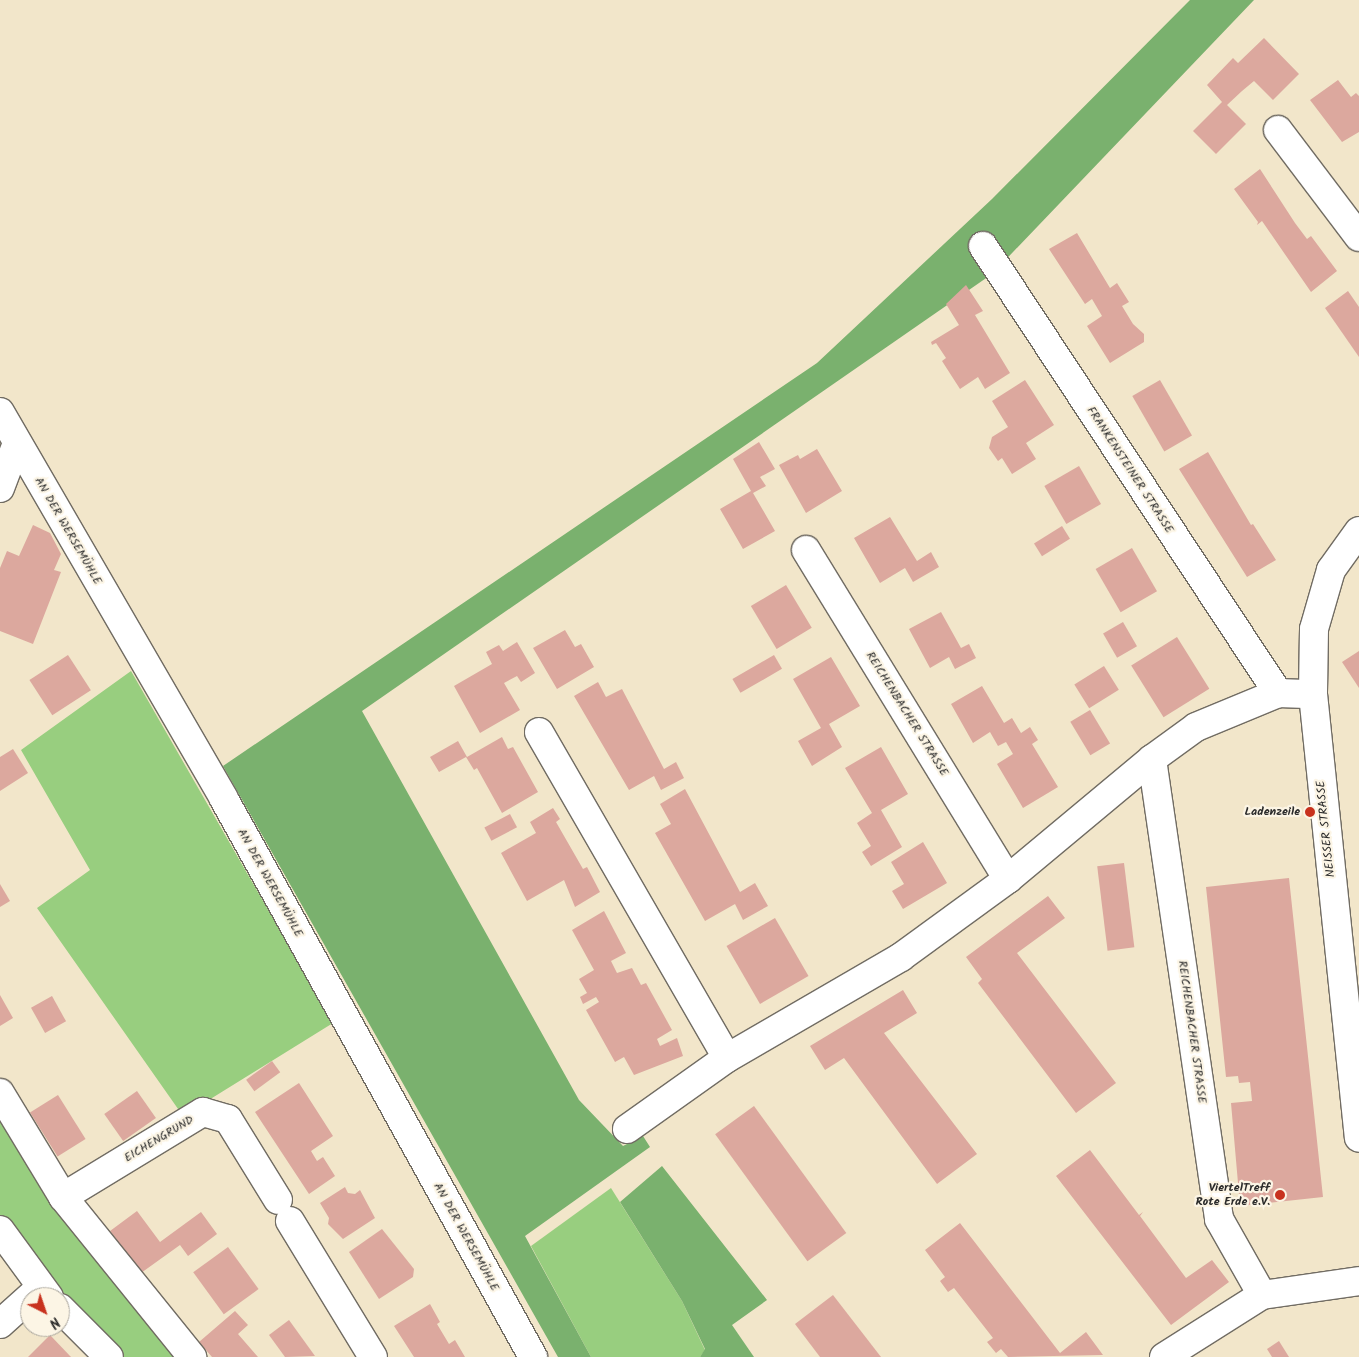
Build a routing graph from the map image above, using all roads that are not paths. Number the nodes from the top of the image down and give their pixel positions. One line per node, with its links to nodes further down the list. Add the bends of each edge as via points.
1 (1278, 130): 2 (street)
2 (1359, 237)
3 (983, 246): 9 (street, FRANKENSTEINER STRASSE)
4 (0, 412): 5 (street, AN DER WERSEMÜHLE)
5 (17, 443): 6 (street); 30 (street, AN DER WERSEMÜHLE, via 224,799)
6 (0, 488)
7 (1359, 532): 10 (street, NEISSER STRASSE, via 1331,570 1314,629)
8 (806, 550): 13 (street, REICHENBACHER STRASSE)
9 (1278, 693): 10 (street); 12 (street, via 1196,727)
10 (1313, 694): 14 (street, NEISSER STRASSE)
11 (539, 732): 15 (street)
12 (1152, 759): 13 (street); 23 (street, REICHENBACHER STRASSE, via 1219,1219)
13 (1008, 879): 15 (street, via 900,957)
14 (1349, 942): 18 (street, NEISSER STRASSE)
15 (727, 1058): 17 (street)
16 (0, 1093): 19 (street)
17 (627, 1129)
18 (1359, 1138)
19 (63, 1198): 28 (street); 29 (street, EICHENGRUND, via 203,1112 228,1119)
20 (0, 1230): 22 (street)
21 (1359, 1280): 23 (street)
22 (40, 1287)
23 (1262, 1295): 31 (street)
24 (20, 1309): 26 (street)
25 (70, 1318): 27 (street)
26 (0, 1324)
27 (110, 1357)
28 (192, 1357)
29 (372, 1357)
30 (533, 1357)
31 (1164, 1357)

